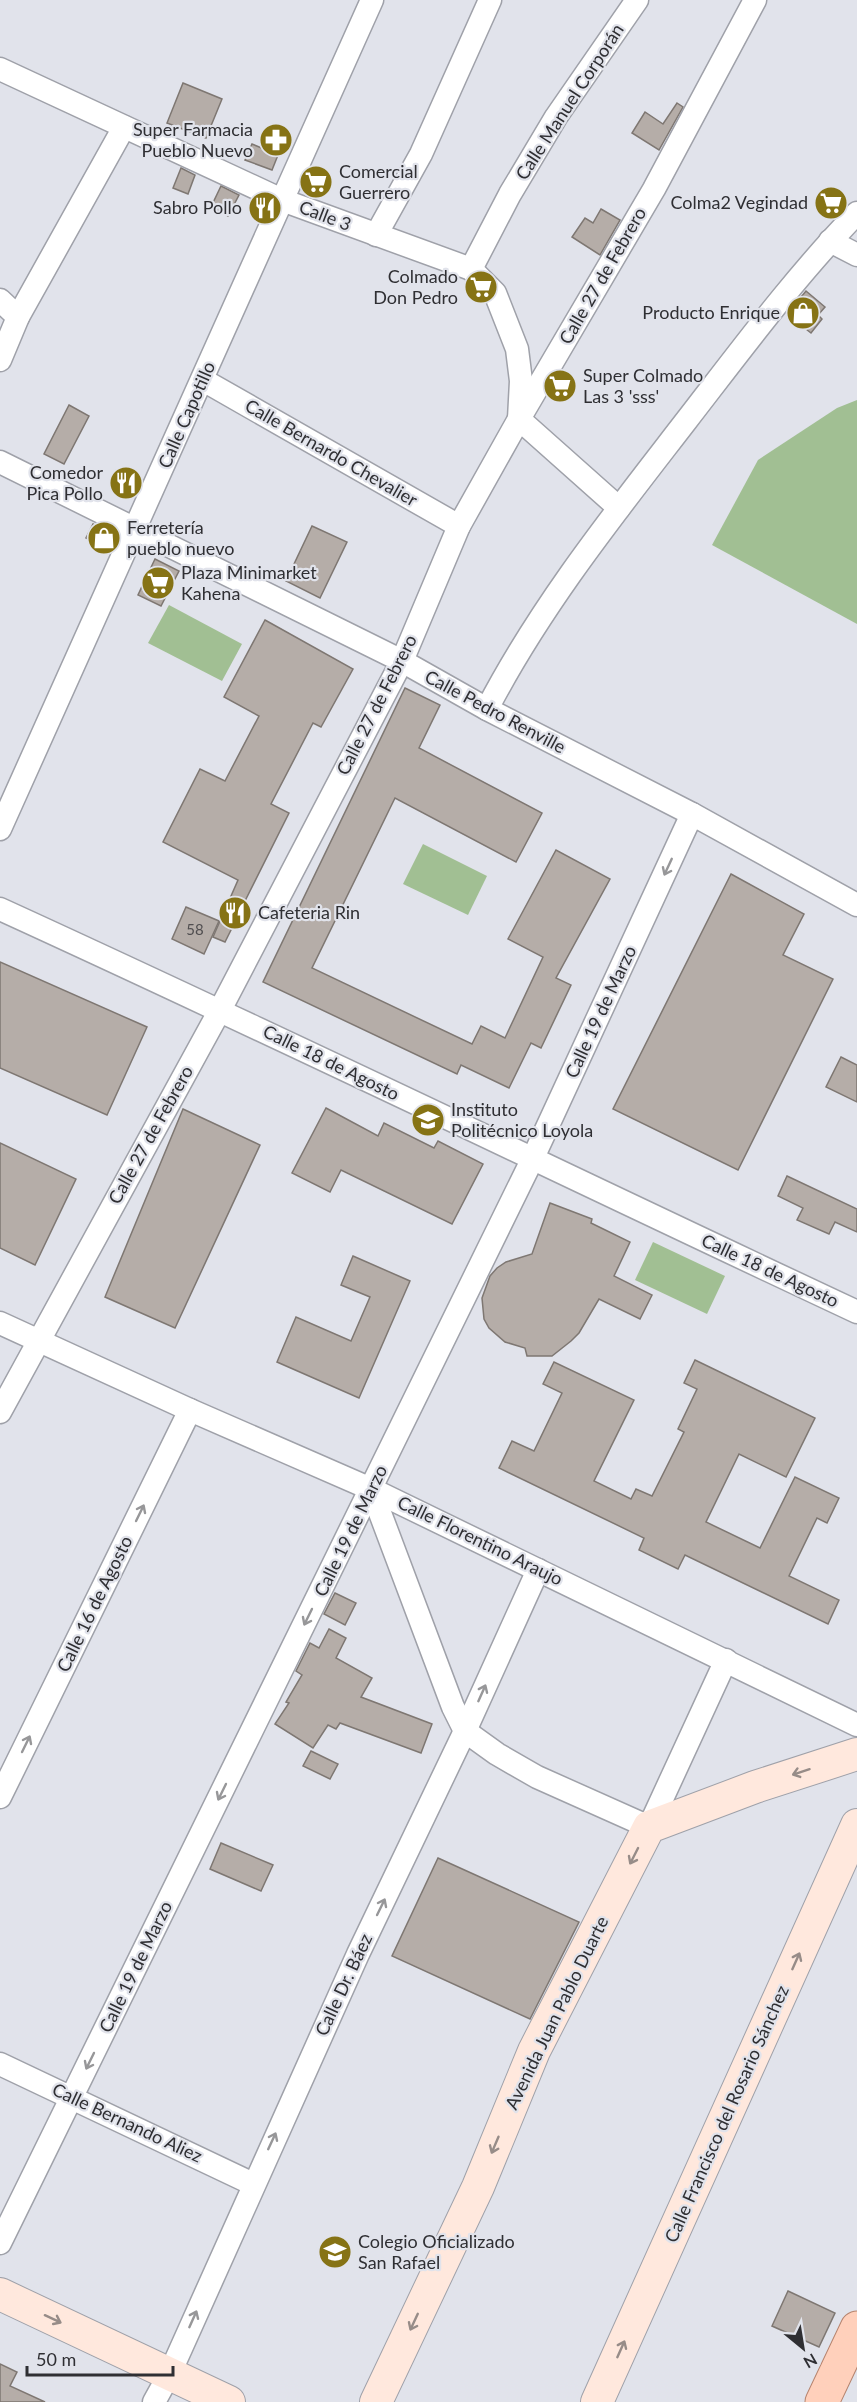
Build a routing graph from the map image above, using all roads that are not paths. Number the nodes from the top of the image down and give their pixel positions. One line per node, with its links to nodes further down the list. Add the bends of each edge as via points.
1 (372, 0): 7 (street, Calle Capotillo)
2 (490, 0): 9 (street, via 421,154)
3 (637, 0): 12 (street, Calle Manuel Corporán, via 556,117)
4 (755, 0): 17 (street, Calle 27 de Febrero, via 654,189)
5 (0, 69): 6 (street, Calle 3)
6 (124, 127): 7 (street, Calle 3); 14 (street)
7 (282, 200): 9 (street, Calle 3); 16 (street, Calle Capotillo)
8 (857, 213): 10 (street)
9 (376, 235): 12 (street, Calle 3)
10 (830, 242): 11 (street); 19 (street, via 779,301)
11 (857, 255)
12 (471, 269): 17 (street, Calle 3, via 495,292 517,349 521,381)
13 (0, 300): 14 (street)
14 (18, 317): 15 (street)
15 (0, 360)
16 (203, 380): 20 (street, Calle Bernardo Chevalier); 21 (street, Calle Capotillo)
17 (519, 419): 19 (street); 20 (street, Calle 27 de Febrero)
18 (0, 462): 21 (street, Calle Pedro Renville)
19 (619, 508): 23 (street, via 586,551)
20 (459, 526): 22 (street, Calle 27 de Febrero)
21 (136, 528): 22 (street, Calle Pedro Renville); 25 (street, Calle Capotillo)
22 (402, 661): 23 (street, Calle Pedro Renville); 28 (street, Calle 27 de Febrero)
23 (487, 709): 24 (street, Calle Pedro Renville)
24 (692, 814): 26 (street, Calle Pedro Renville); 29 (street, Calle 19 de Marzo, one-way to 29)
25 (0, 830)
26 (857, 905)
27 (0, 909): 28 (street, Calle 18 de Agosto)
28 (220, 1010): 29 (street, Calle 18 de Agosto); 32 (street, Calle 27 de Febrero)
29 (532, 1160): 30 (street, Calle 18 de Agosto); 35 (street, Calle 19 de Marzo)
30 (857, 1312)
31 (0, 1323): 32 (street, Calle Florentino Araujo)
32 (38, 1341): 33 (street, Calle Florentino Araujo); 34 (street, Calle 27 de Febrero)
33 (190, 1410): 35 (street, Calle Florentino Araujo); 41 (street, Calle 16 de Agosto, one-way to 33)
34 (0, 1412)
35 (371, 1489): 36 (street, Calle Florentino Araujo); 39 (street); 45 (street, Calle 19 de Marzo, one-way to 45)
36 (538, 1570): 37 (street, Calle Florentino Araujo); 39 (street, Calle Dr. Báez, one-way to 36)
37 (726, 1660): 38 (street, Calle Florentino Araujo); 43 (street)
38 (857, 1725)
39 (465, 1731): 43 (street, via 537,1777); 46 (street, Calle Dr. Báez, one-way to 39, via 357,1954)
40 (857, 1754): 43 (street, one-way to 43)
41 (0, 1797)
42 (857, 1825): 54 (street, Calle Francisco del Rosario Sánchez, one-way to 42)
43 (648, 1827): 53 (street, Avenida Juan Pablo Duarte, one-way to 53, via 534,2052 478,2187)
44 (0, 2064): 45 (street, Calle Bernando Aliez)
45 (72, 2097): 46 (street, Calle Bernando Aliez); 47 (street, Calle 19 de Marzo)
46 (253, 2184): 50 (street, Calle Dr. Báez, one-way to 46)
47 (0, 2243)
48 (0, 2294): 50 (street, one-way to 50)
49 (857, 2328): 55 (main road)
50 (170, 2373): 51 (street, Calle Dr. Báez); 52 (street)
51 (154, 2402)
52 (230, 2402)
53 (376, 2402)
54 (597, 2402)
55 (822, 2402)

